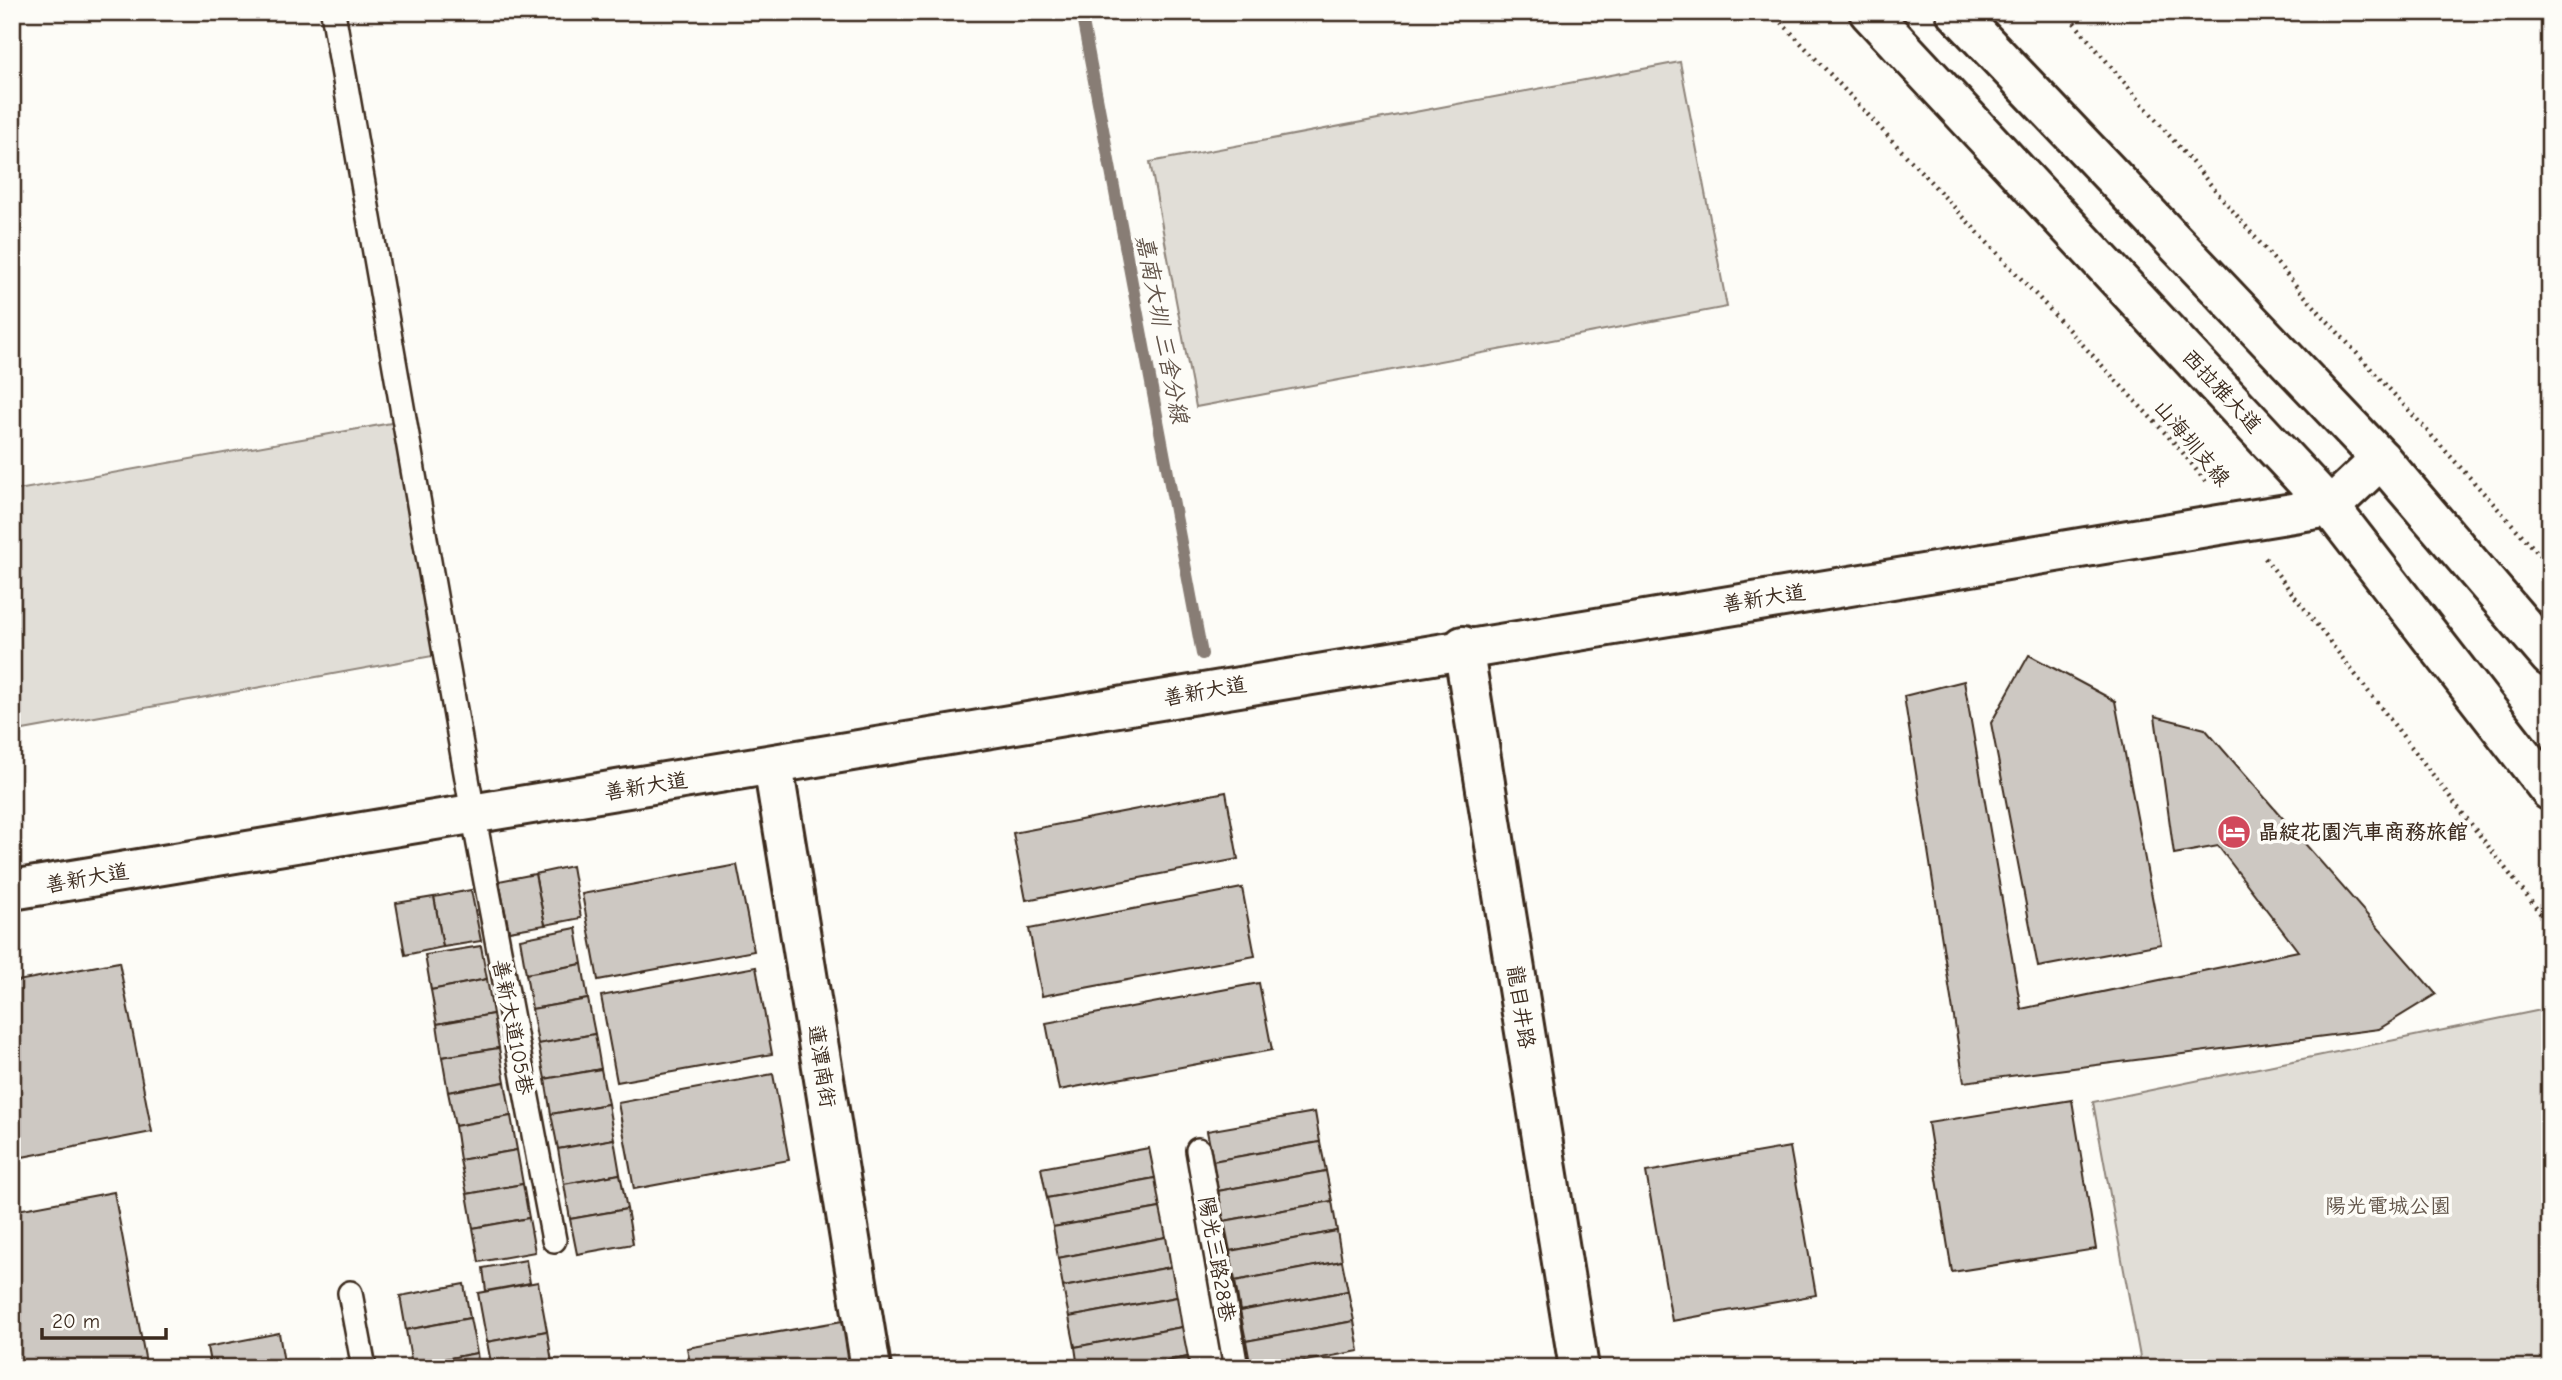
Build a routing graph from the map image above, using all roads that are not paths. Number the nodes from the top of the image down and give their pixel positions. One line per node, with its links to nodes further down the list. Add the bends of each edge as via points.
1 (334, 12): 10 (lane, 善新大道105巷)
2 (1869, 12): 5 (street, 西拉雅大道)
3 (1956, 12): 4 (street)
4 (2381, 459): 5 (street); 7 (street)
5 (2330, 507): 6 (street, 善新大道); 9 (street, 西拉雅大道)
6 (1463, 646): 8 (street, 善新大道); 18 (street, 龍目井路)
7 (2550, 657)
8 (773, 765): 10 (street, 善新大道); 16 (street, 蓮潭南街)
9 (2550, 791)
10 (473, 813): 11 (street, 善新大道); 13 (lane, 善新大道105巷)
11 (12, 890)
12 (1198, 1150): 17 (lane, 陽光三路28巷)
13 (554, 1240)
14 (350, 1293): 15 (lane)
15 (363, 1368)
16 (871, 1368)
17 (1236, 1368)
18 (1580, 1368)

